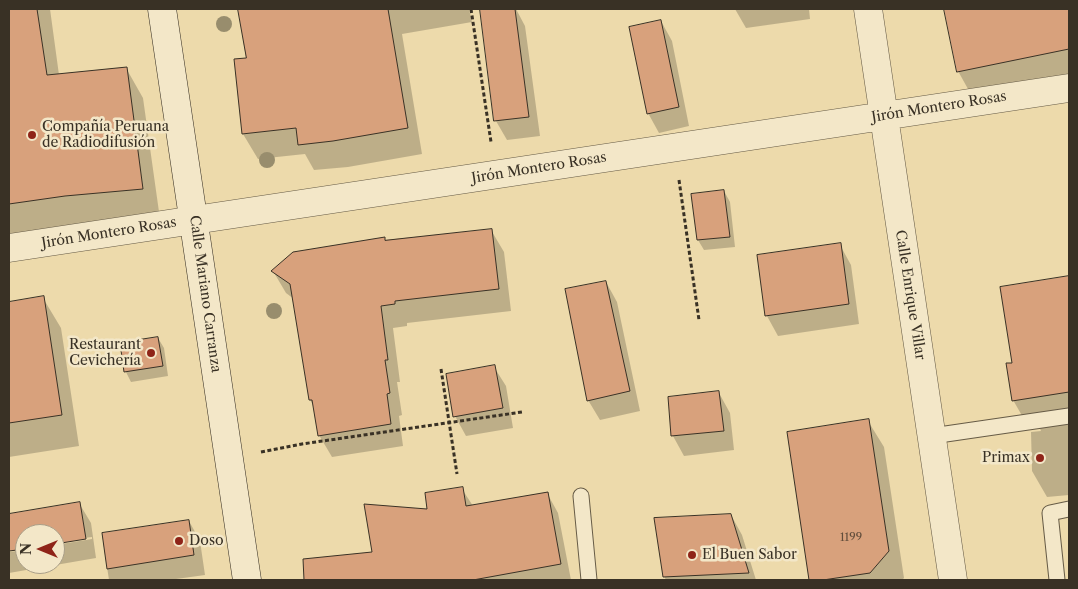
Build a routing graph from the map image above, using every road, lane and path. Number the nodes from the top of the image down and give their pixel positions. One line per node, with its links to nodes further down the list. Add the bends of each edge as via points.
1 (162, 9): 8 (street, Calle Mariano Carranza)
2 (471, 9): 7 (path)
3 (868, 9): 5 (street, Calle Enrique Villar)
4 (1069, 88): 5 (street, Jirón Montero Rosas)
5 (884, 116): 6 (street, Jirón Montero Rosas); 15 (street, Calle Enrique Villar)
6 (674, 147): 7 (street, Jirón Montero Rosas); 10 (path)
7 (496, 174): 8 (street, Jirón Montero Rosas)
8 (194, 220): 9 (street, Jirón Montero Rosas); 16 (street, Calle Mariano Carranza)
9 (9, 248)
10 (699, 320)
11 (441, 369): 14 (path)
12 (522, 412): 14 (path)
13 (1069, 416): 15 (lane)
14 (449, 422): 16 (path, via 302,444); 17 (path)
15 (932, 436): 22 (street, Calle Enrique Villar)
16 (229, 459): 20 (street, Calle Mariano Carranza)
17 (456, 474)
18 (581, 496): 21 (lane)
19 (1069, 510): 23 (lane, via 1050,513)
20 (247, 580)
21 (589, 580)
22 (953, 580)
23 (1057, 580)

